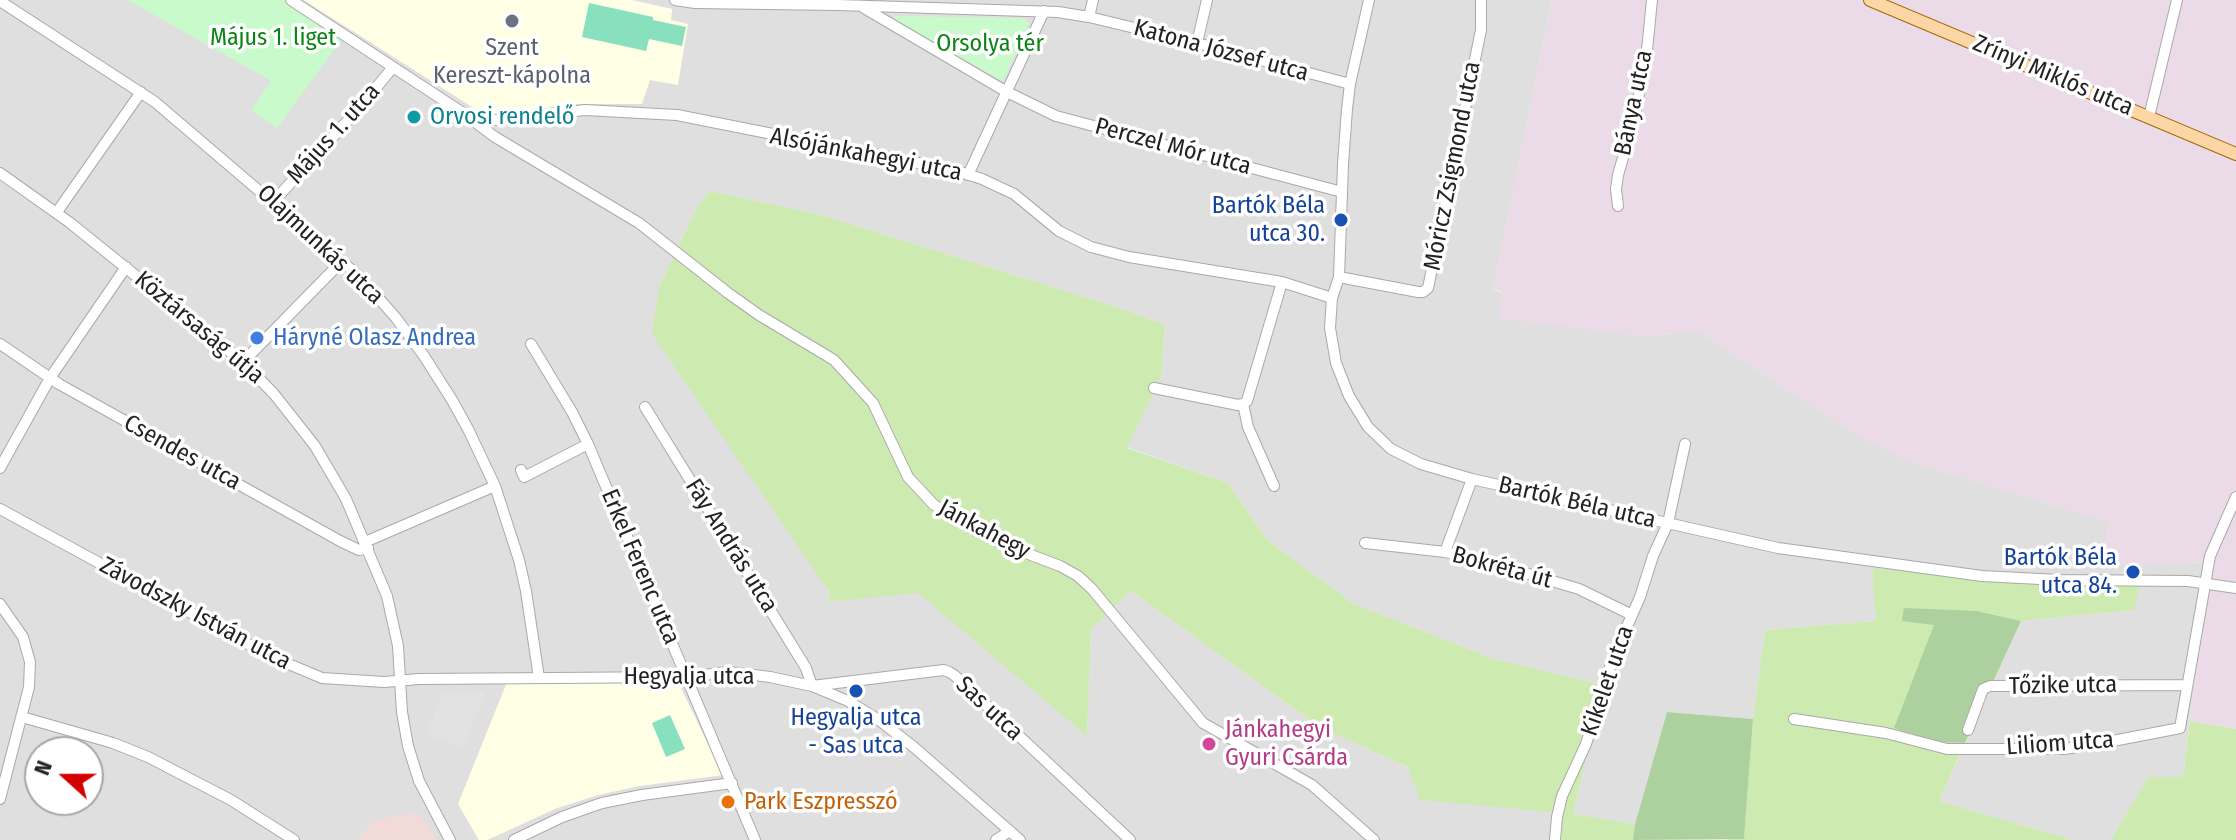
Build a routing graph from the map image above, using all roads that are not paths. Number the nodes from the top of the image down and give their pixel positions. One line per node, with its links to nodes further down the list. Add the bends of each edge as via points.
1 (291, 0): 16 (street, Jánkahegy)
2 (680, 0): 11 (street)
3 (1093, 0): 14 (street)
4 (1207, 0): 15 (street)
5 (1369, 0): 17 (street, Bartók Béla utca)
6 (1481, 0): 31 (street, Móricz Zsigmond utca, via 1481,30 1428,288 1418,292)
7 (1652, 0): 27 (street, Bánya utca, via 1635,116 1618,175)
8 (1870, 0): 20 (main road, Zrínyi Miklós utca)
9 (2177, 0): 20 (street)
10 (0, 1): 18 (street, Olajmunkás utca)
11 (838, 2): 12 (street)
12 (863, 7): 13 (street); 19 (street)
13 (1044, 11): 14 (street, Katona József utca); 19 (street)
14 (1089, 17): 15 (street, Katona József utca)
15 (1197, 43): 17 (street, Katona József utca)
16 (393, 67): 21 (street, Jánkahegy); 26 (street, Május 1. utca)
17 (1350, 84): 25 (street, Bartók Béla utca)
18 (141, 92): 26 (street, Olajmunkás utca); 28 (street)
19 (1007, 92): 24 (street); 25 (street, Perczel Mór utca, via 1071,121)
20 (2149, 117): 22 (main road, Zrínyi Miklós utca)
21 (476, 122): 24 (street, Alsójánkahegyi utca, via 585,110 677,115); 76 (street, Jánkahegy, via 629,216 759,315 834,360 873,403 920,493 976,531 1078,576 1203,723 1312,785)
22 (2236, 154)
23 (0, 173): 28 (street, Köztársaság útja)
24 (968, 175): 32 (street, Alsójánkahegyi utca, via 1014,194 1059,231 1091,247)
25 (1342, 192): 31 (street, Bartók Béla utca)
26 (274, 201): 29 (street, Olajmunkás utca)
27 (1618, 206)
28 (57, 212): 30 (street, Köztársaság útja)
29 (342, 261): 36 (street); 46 (street, Olajmunkás utca, via 380,298 424,356)
30 (126, 267): 36 (street, Köztársaság útja); 37 (street)
31 (1339, 277): 33 (street, Bartók Béla utca)
32 (1282, 282): 33 (street, Alsójánkahegyi utca); 39 (street)
33 (1332, 298): 45 (street, Bartók Béla utca, via 1336,363 1368,427 1410,460)
34 (0, 344): 37 (street, Csendes utca)
35 (531, 344): 41 (street, Erkel Ferenc utca)
36 (243, 362): 52 (street, Köztársaság útja, via 315,446)
37 (50, 378): 43 (street); 52 (street, Csendes utca, via 340,541 359,550)
38 (1154, 388): 39 (street)
39 (1243, 404): 47 (street)
40 (645, 407): 62 (street, Fáy András utca, via 806,668)
41 (588, 444): 44 (street, via 524,477); 58 (street, Erkel Ferenc utca)
42 (1685, 444): 50 (street, Kikelet utca)
43 (0, 468)
44 (521, 470)
45 (1472, 479): 50 (street, Bartók Béla utca); 53 (street)
46 (495, 486): 52 (street); 59 (street, Olajmunkás utca, via 519,560)
47 (1274, 486)
48 (2236, 497): 54 (street, Liliom utca, via 2210,556)
49 (0, 509): 60 (street, Závodszky István utca, via 297,668 322,678)
50 (1668, 523): 54 (street, Bartók Béla utca, via 1778,548 1982,576); 57 (street, Kikelet utca)
51 (1365, 543): 53 (street, Bokréta út)
52 (367, 545): 60 (street, Köztársaság útja, via 393,620)
53 (1445, 552): 57 (street, Bokréta út, via 1579,589)
54 (2206, 582): 55 (street, Bartók Béla utca); 61 (street, Liliom utca)
55 (2236, 588)
56 (0, 604): 63 (street, via 23,637 30,662)
57 (1632, 615): 77 (street, Kikelet utca, via 1559,806)
58 (687, 677): 59 (street, Hegyalja utca); 62 (street, Hegyalja utca, via 729,672); 66 (street, Erkel Ferenc utca)
59 (539, 678): 60 (street, Hegyalja utca)
60 (401, 680): 70 (street, Köztársaság útja, via 414,767)
61 (2187, 685): 64 (street, Liliom utca, via 2180,728 2064,749 1947,749); 65 (street, Tőzike utca, via 1990,686 1983,689)
62 (812, 686): 68 (street, Hegyalja utca, via 879,720); 75 (street, Sas utca, via 949,672)
63 (22, 717): 67 (street); 69 (street, via 148,757)
64 (1794, 719)
65 (1968, 730)
66 (732, 783): 71 (street, via 602,803); 72 (street, Erkel Ferenc utca)
67 (0, 799)
68 (1010, 831): 73 (street); 74 (street, Hegyalja utca)
69 (294, 840)
70 (450, 840)
71 (514, 840)
72 (755, 840)
73 (996, 840)
74 (1020, 840)
75 (1130, 840)
76 (1374, 840)
77 (1555, 840)

